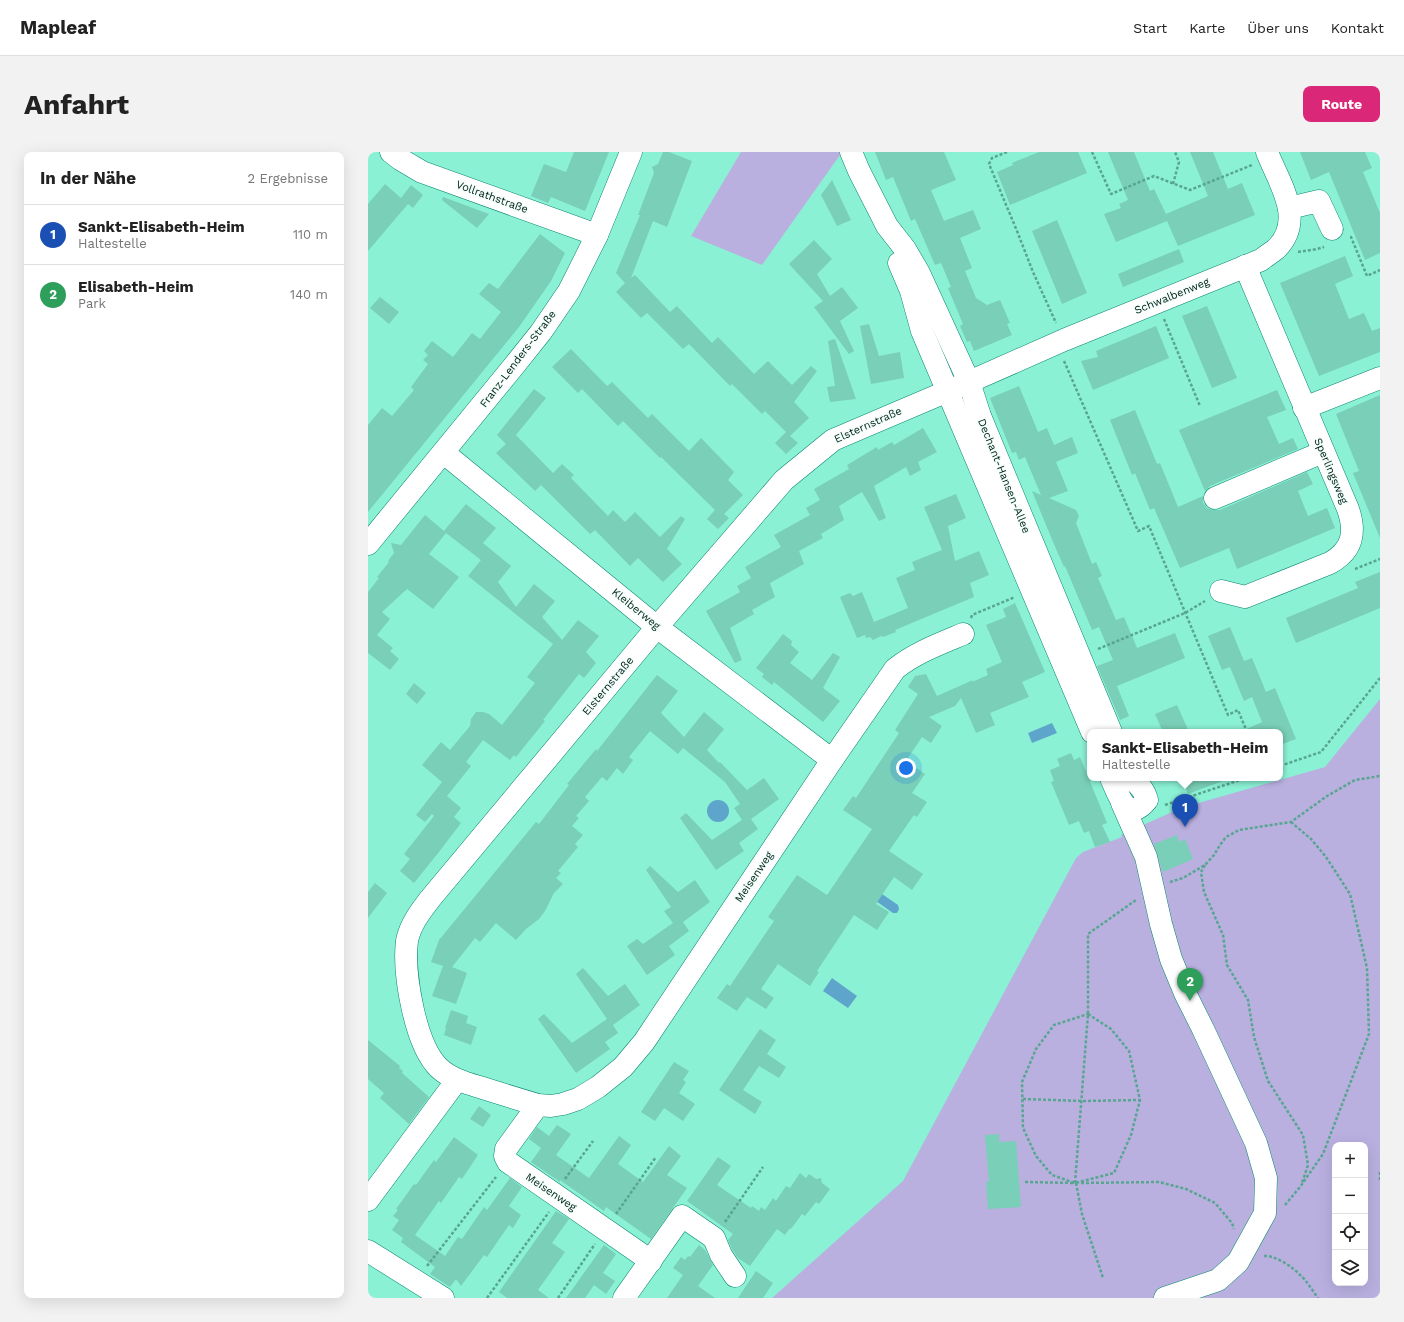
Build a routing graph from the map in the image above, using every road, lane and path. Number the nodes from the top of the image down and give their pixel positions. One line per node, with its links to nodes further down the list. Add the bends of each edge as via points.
1 (391, 152): 11 (street, Vollrathstraße, via 422,172)
2 (631, 152): 11 (street, Franz-Lenders-Straße)
3 (851, 152): 10 (street, Dechant-Hansen-Allee)
4 (1007, 152): 17 (path, via 992,158 989,164)
5 (1092, 152): 8 (path, via 1111,194 1154,176)
6 (1175, 152): 8 (path, via 1180,162)
7 (1268, 155): 8 (path, via 1190,190); 9 (street, Schwalbenweg)
8 (1173, 184)
9 (1289, 208): 12 (street, via 1319,201); 14 (street, Schwalbenweg, via 1290,223 1287,235 1275,250 1261,260)
10 (887, 226): 19 (street, Dechant-Hansen-Allee, via 920,273); 20 (street, Dechant-Hansen-Allee, via 911,291 922,331)
11 (597, 235): 24 (street, Franz-Lenders-Straße, via 569,290 541,332)
12 (1335, 238): 13 (path, via 1317,249); 15 (path, via 1351,237 1367,276)
13 (1294, 252)
14 (1245, 266): 16 (street, Schwalbenweg); 22 (street, Sperlingsweg)
15 (1380, 270)
16 (1157, 302): 17 (street, Schwalbenweg); 21 (path)
17 (1060, 342): 19 (street, Schwalbenweg); 29 (path, via 1138,531 1149,526)
18 (1380, 378): 22 (street)
19 (969, 382): 20 (street, Elsternstraße); 32 (street, Dechant-Hansen-Allee, via 980,416)
20 (947, 392): 27 (street, Dechant-Hansen-Allee); 30 (street, Elsternstraße, via 833,440 784,480)
21 (1200, 406)
22 (1304, 408): 23 (street, Sperlingsweg)
23 (1323, 452): 25 (street); 28 (street, Sperlingsweg, via 1352,521 1351,540 1346,550 1330,563 1245,597)
24 (444, 453): 26 (street, Franz-Lenders-Straße); 30 (street, Kleiberweg)
25 (1215, 498)
26 (368, 544)
27 (1032, 590): 31 (path, via 972,615); 34 (street, Dechant-Hansen-Allee)
28 (1221, 591): 29 (path)
29 (1185, 613): 32 (path); 36 (path, via 1228,715 1238,710)
30 (657, 627): 37 (street, Kleiberweg); 49 (street, Elsternstraße, via 414,920 406,960 415,1019 429,1054 439,1068)
31 (962, 634): 37 (street, Meisenweg, via 906,660 895,669)
32 (1079, 656): 35 (street, Dechant-Hansen-Allee)
33 (1380, 678): 38 (path, via 1321,752)
34 (1091, 729)
35 (1110, 729)
36 (1246, 729)
37 (832, 760): 53 (street, Meisenweg, via 644,1042 622,1067 598,1087 578,1099 550,1106)
38 (1283, 765)
39 (1380, 776): 45 (path, via 1355,780)
40 (1112, 781): 44 (street)
41 (1135, 781): 43 (street)
42 (1238, 781): 43 (path, via 1167,806)
43 (1147, 800): 44 (street, via 1135,809)
44 (1122, 804): 47 (street, via 1146,856)
45 (1291, 822): 46 (path, via 1239,830 1226,837); 62 (path, via 1311,839 1326,857 1350,894 1367,968 1369,1034 1323,1154)
46 (1205, 865): 47 (path, via 1183,878); 62 (path, via 1201,872 1204,892 1223,936 1227,966 1248,1000 1254,1037 1268,1081 1303,1135 1308,1165)
47 (1153, 888): 48 (path, via 1088,934); 71 (street, via 1171,959 1184,993 1256,1143 1266,1178 1265,1213)
48 (1088, 1014): 50 (path, via 1054,1025 1036,1048 1022,1082); 51 (path, via 1111,1029 1129,1051); 52 (path)
49 (457, 1080): 53 (street, Meisenweg); 64 (street)
50 (1022, 1098): 52 (path); 61 (path, via 1024,1128 1036,1156 1052,1175)
51 (1140, 1100): 52 (path); 61 (path, via 1130,1135 1114,1173)
52 (1082, 1101): 61 (path)
53 (538, 1105): 56 (street, via 506,1149)
54 (593, 1140): 63 (path)
55 (656, 1157): 66 (path)
56 (508, 1162): 63 (street, Meisenweg); 74 (path)
57 (763, 1167): 68 (path)
58 (1380, 1172): 59 (path)
59 (1380, 1180)
60 (1025, 1182): 61 (path)
61 (1075, 1183): 67 (path, via 1159,1182 1186,1189 1215,1203); 73 (path)
62 (1300, 1187): 65 (path)
63 (557, 1196): 66 (street, Meisenweg); 76 (path)
64 (368, 1200)
65 (1281, 1210)
66 (605, 1229): 70 (street, Meisenweg); 77 (path)
67 (1235, 1230)
68 (714, 1238): 70 (street, via 682,1216); 72 (street, via 721,1255)
69 (368, 1251): 74 (street)
70 (651, 1260): 78 (street)
71 (1238, 1262): 79 (street, via 1218,1280); 80 (path, via 1268,1255 1285,1262 1300,1274)
72 (735, 1276)
73 (1102, 1278)
74 (415, 1281): 75 (street)
75 (442, 1298)
76 (487, 1298)
77 (558, 1298)
78 (624, 1298)
79 (1164, 1298)
80 (1318, 1298)

